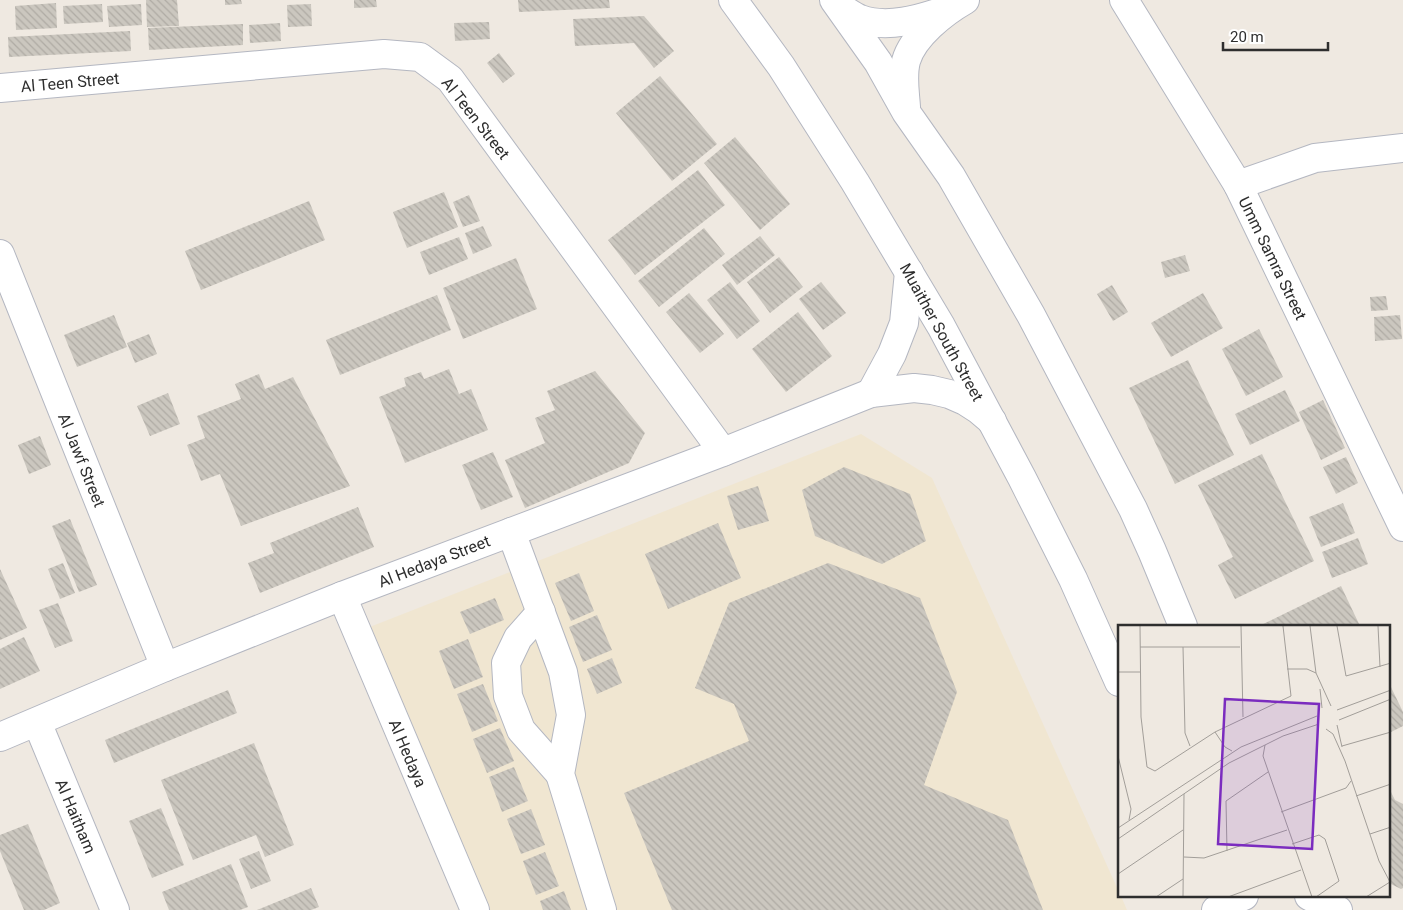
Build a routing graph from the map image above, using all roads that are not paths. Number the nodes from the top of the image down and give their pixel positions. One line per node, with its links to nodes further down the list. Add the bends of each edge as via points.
1 (733, 0): 10 (street, Muaither South Street, via 781,66)
2 (1124, 0): 8 (street, Umm Samra Street)
3 (837, 4): 4 (street, via 861,19 885,23 920,19); 6 (street, via 878,62)
4 (958, 4): 6 (street, via 934,22 906,59)
5 (0, 88): 13 (street, Al Teen Street, via 384,54 420,57 450,79)
6 (906, 112): 18 (street, via 950,176 1031,315 1133,509)
7 (1403, 148): 8 (street, via 1315,158)
8 (1238, 184): 14 (street, Umm Samra Street)
9 (0, 254): 19 (street, Al Jawf Street)
10 (909, 272): 11 (street, via 904,323); 12 (street, Muaither South Street, via 942,326)
11 (872, 393): 12 (street, Al Hedaya Street, via 914,388 949,394 979,410); 13 (street, Al Hedaya Street)
12 (992, 422): 20 (street, Muaither South Street, via 1073,579)
13 (723, 452): 15 (street, Al Hedaya Street)
14 (1403, 527)
15 (511, 532): 16 (street, Al Hedaya Street); 17 (street)
16 (342, 596): 19 (street, Al Hedaya Street); 28 (street, Al Hedaya)
17 (541, 612): 23 (street, via 563,672 571,715); 23 (street, via 518,638 506,663 508,696 521,730)
18 (1183, 625)
19 (165, 666): 21 (street, Al Hedaya Street)
20 (1118, 680)
21 (37, 722): 22 (street, Al Hedaya Street); 27 (street, Al Haitham)
22 (0, 737)
23 (560, 774): 29 (street)
24 (1200, 898): 30 (street)
25 (1239, 898): 31 (street)
26 (1313, 898): 32 (street)
27 (115, 910)
28 (475, 910)
29 (602, 910)
30 (1204, 910)
31 (1216, 910)
32 (1338, 910)

